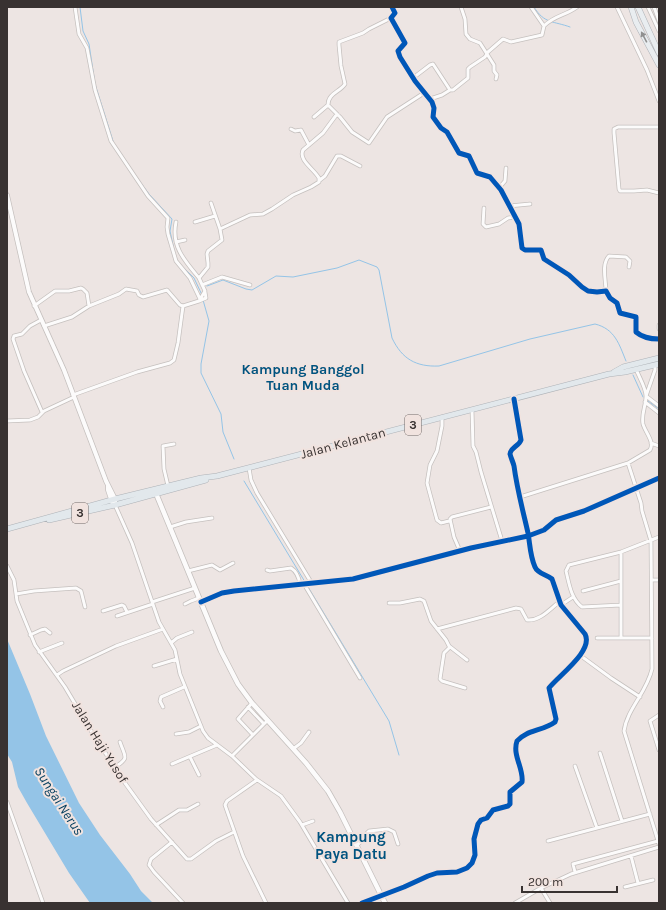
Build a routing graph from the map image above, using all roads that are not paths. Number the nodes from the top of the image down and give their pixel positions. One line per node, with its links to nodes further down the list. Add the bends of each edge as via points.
1 (75, 7): 52 (street, via 79,34 86,45 95,90 111,142 148,196 168,218 168,234 176,261)
2 (392, 7): 11 (street, via 395,13)
3 (461, 7): 16 (street, via 466,34 470,39 479,42)
4 (531, 7): 13 (street)
5 (576, 7): 13 (street)
6 (617, 7): 23 (street)
7 (630, 7): 17 (main road, one-way to 7)
8 (638, 7): 15 (main road)
9 (648, 7): 12 (street)
10 (654, 7): 12 (street)
11 (391, 18): 18 (street, via 405,43 398,53); 24 (street, via 370,28 364,34 339,42 345,84 332,94)
12 (658, 22): 14 (street)
13 (547, 23): 16 (street, via 541,36 511,42 503,39)
14 (659, 31)
15 (659, 53)
16 (487, 55): 19 (street, via 495,67); 20 (street, via 469,68 468,79)
17 (659, 65)
18 (413, 78): 20 (street, via 433,64); 21 (street)
19 (496, 79)
20 (450, 90): 22 (street)
21 (424, 93): 22 (street); 25 (street, via 387,117 368,143 352,132)
22 (430, 99): 33 (street, via 434,108 433,117 447,132 459,153 468,156 477,173 490,177)
23 (659, 101)
24 (328, 105): 25 (street); 26 (street)
25 (338, 114): 29 (street, via 323,133)
26 (314, 116)
27 (659, 127): 34 (street, via 618,127 614,129 614,133 619,189)
28 (292, 129): 29 (street, via 301,130)
29 (309, 145): 32 (street, via 301,156)
30 (360, 166): 32 (street, via 339,156)
31 (506, 168): 33 (street, via 505,181)
32 (320, 180): 44 (street, via 268,212 250,215)
33 (499, 188): 38 (street)
34 (659, 193)
35 (7, 196): 53 (street)
36 (211, 203): 40 (street)
37 (530, 204): 38 (street)
38 (509, 206): 41 (street)
39 (484, 208): 41 (street, via 483,224 486,227)
40 (215, 216): 43 (street); 44 (street)
41 (515, 217): 51 (street, via 519,224 522,248 541,250 544,259 588,291)
42 (176, 222): 46 (street)
43 (196, 222)
44 (220, 229): 48 (street, via 222,240 206,254 208,267)
45 (185, 240): 46 (street)
46 (176, 242): 48 (street, via 181,256)
47 (629, 267): 51 (street, via 630,261 626,257 607,257)
48 (199, 278): 49 (street)
49 (202, 285): 50 (street, via 222,278); 52 (street)
50 (250, 285)
51 (606, 291): 60 (street, via 617,303 620,313 636,317 636,332 640,336)
52 (202, 297): 55 (street)
53 (34, 306): 54 (street, via 55,291 81,288 87,293); 56 (street)
54 (89, 306): 55 (street, via 126,289 137,291 143,297 167,290); 58 (street, via 72,317)
55 (183, 306): 65 (street, via 178,343 172,362 137,372)
56 (41, 320): 58 (street); 71 (street, via 13,339)
57 (659, 324): 59 (street)
58 (44, 326): 65 (street)
59 (659, 329)
60 (659, 339)
61 (659, 358): 64 (highway, Jalan Kelantan / 3, via 624,367)
62 (657, 364): 63 (highway, Jalan Kelantan / 3); 66 (street)
63 (636, 369): 64 (highway, Jalan Kelantan / 3); 66 (street)
64 (609, 374): 67 (highway, Jalan Kelantan / 3)
65 (74, 396): 71 (street); 86 (street)
66 (646, 396): 68 (street); 69 (street)
67 (514, 399): 70 (highway, Jalan Kelantan / 3); 85 (street, via 521,442 510,453)
68 (645, 402): 72 (street); 75 (street, via 642,419)
69 (659, 406)
70 (472, 410): 73 (highway, Jalan Kelantan / 3); 88 (street, via 473,446)
71 (42, 412): 74 (street, via 30,420)
72 (659, 413)
73 (442, 418): 79 (highway, Jalan Kelantan / 3); 91 (street, via 437,451 430,465 427,483 438,521)
74 (7, 421)
75 (651, 443): 77 (street); 78 (street, via 650,450)
76 (174, 444): 82 (street, via 163,446)
77 (659, 446)
78 (628, 464): 83 (street); 85 (street)
79 (249, 468): 80 (highway, Jalan Kelantan / 3); 107 (street, via 257,493)
80 (217, 476): 82 (highway, Jalan Kelantan / 3); 84 (highway, Jalan Kelantan / 3)
81 (659, 478): 83 (street)
82 (168, 486): 84 (highway, Jalan Kelantan / 3)
83 (635, 488): 94 (street, via 584,511 551,522 544,530); 97 (street)
84 (156, 492): 86 (highway, Jalan Kelantan / 3); 87 (highway, Jalan Kelantan / 3); 92 (main road)
85 (520, 497): 94 (street)
86 (113, 499): 87 (street); 90 (highway, Jalan Kelantan / 3)
87 (115, 505): 90 (highway, Jalan Kelantan / 3); 113 (street, via 132,543)
88 (491, 507): 91 (street, via 452,517); 96 (street)
89 (212, 518): 92 (street)
90 (44, 520): 93 (highway, Jalan Kelantan / 3)
91 (449, 521): 98 (street)
92 (170, 527): 103 (main road)
93 (7, 529)
94 (528, 536): 96 (street); 116 (street, via 535,568 539,573 552,579)
95 (659, 537): 97 (street)
96 (502, 541): 98 (street)
97 (651, 541): 99 (street); 105 (street)
98 (460, 552): 107 (street, via 359,577)
99 (621, 552): 104 (street); 111 (street, via 566,568)
100 (233, 563): 103 (street, via 220,570 212,565)
101 (7, 566): 110 (street, Jalan Haji Yusof, via 14,580)
102 (267, 570): 107 (street, via 291,568)
103 (188, 571): 108 (main road)
104 (621, 580): 109 (street); 117 (street)
105 (652, 580): 106 (street); 129 (street)
106 (659, 580)
107 (306, 583): 112 (street, via 228,592); 139 (street)
108 (195, 588): 112 (main road); 113 (street)
109 (583, 591)
110 (16, 594): 118 (street, via 76,588 80,591); 126 (street, Jalan Haji Yusof)
111 (573, 597): 116 (street); 117 (street, via 582,607)
112 (200, 600): 115 (street); 143 (main road, via 226,661)
113 (152, 603): 120 (street); 122 (street)
114 (389, 603): 123 (street, via 424,600 431,621)
115 (185, 604)
116 (560, 604): 123 (street, via 532,620 527,620 521,609 516,608); 134 (street, via 588,639)
117 (621, 606): 128 (street)
118 (85, 607)
119 (103, 611): 120 (street, via 122,605)
120 (127, 612): 121 (street)
121 (117, 616)
122 (162, 629): 131 (street); 138 (street, via 116,646)
123 (437, 629): 132 (street)
124 (192, 632): 131 (street)
125 (50, 633): 126 (street, via 45,629)
126 (30, 635): 133 (street, Jalan Haji Yusof)
127 (597, 638): 128 (street)
128 (621, 638): 129 (street)
129 (652, 638): 142 (street, via 650,679)
130 (62, 643): 133 (street)
131 (171, 643): 135 (street)
132 (450, 647): 136 (street); 141 (street, via 444,653 440,679)
133 (39, 652): 138 (street, Jalan Haji Yusof)
134 (581, 656): 142 (street); 185 (street, via 548,688 555,722 526,734 517,742 516,751 522,782 510,792 508,806 493,810 478,824 474,839 475,855 470,865 462,871 437,873)
135 (177, 659): 137 (street); 140 (street)
136 (467, 660)
137 (154, 666)
138 (57, 675): 162 (street, Jalan Haji Yusof)
139 (360, 678)
140 (184, 687): 144 (street, via 161,697); 148 (street)
141 (465, 688)
142 (640, 697): 167 (street, via 627,719 624,731)
143 (252, 703): 145 (street); 147 (main road)
144 (163, 707)
145 (248, 707): 147 (street); 151 (street, via 238,719)
146 (659, 715): 153 (street, via 650,721)
147 (266, 722): 151 (street); 155 (main road)
148 (201, 726): 150 (street, via 189,732); 154 (street, via 205,735)
149 (309, 732): 155 (street)
150 (176, 734)
151 (253, 735): 158 (street)
152 (120, 742): 162 (street, via 125,759)
153 (658, 742): 156 (street)
154 (217, 745): 158 (street); 159 (street)
155 (294, 749): 178 (main road, via 328,791)
156 (659, 750)
157 (600, 753): 169 (street)
158 (232, 756): 164 (street)
159 (190, 757): 160 (street); 163 (street)
160 (172, 764)
161 (576, 766): 172 (street)
162 (115, 767): 170 (street, Jalan Haji Yusof)
163 (199, 775)
164 (257, 780): 171 (street, via 281,796); 173 (street, via 226,803)
165 (7, 802): 186 (street)
166 (198, 804): 170 (street, via 187,810 179,810)
167 (650, 814): 169 (street); 177 (street)
168 (313, 821): 171 (street)
169 (622, 821): 172 (street)
170 (156, 824): 175 (street, Jalan Haji Yusof)
171 (302, 826): 189 (street)
172 (597, 828): 174 (street)
173 (234, 832): 175 (street, Jalan Haji Yusof, via 191,859 187,859); 188 (street, via 244,860)
174 (548, 840)
175 (172, 842): 187 (street, via 151,859 149,865)
176 (398, 844): 178 (street, via 394,832 388,829 369,831)
177 (659, 844): 179 (street); 180 (street, via 573,864)
178 (357, 845): 185 (main road)
179 (631, 856): 180 (street); 182 (street)
180 (575, 872): 184 (street)
181 (653, 880): 182 (street)
182 (638, 883): 183 (street)
183 (625, 887)
184 (542, 888): 192 (street); 193 (street)
185 (381, 895): 190 (street); 191 (main road)
186 (43, 903)
187 (184, 903)
188 (266, 903)
189 (348, 903)
190 (362, 903)
191 (385, 903)
192 (515, 903)
193 (550, 903)

